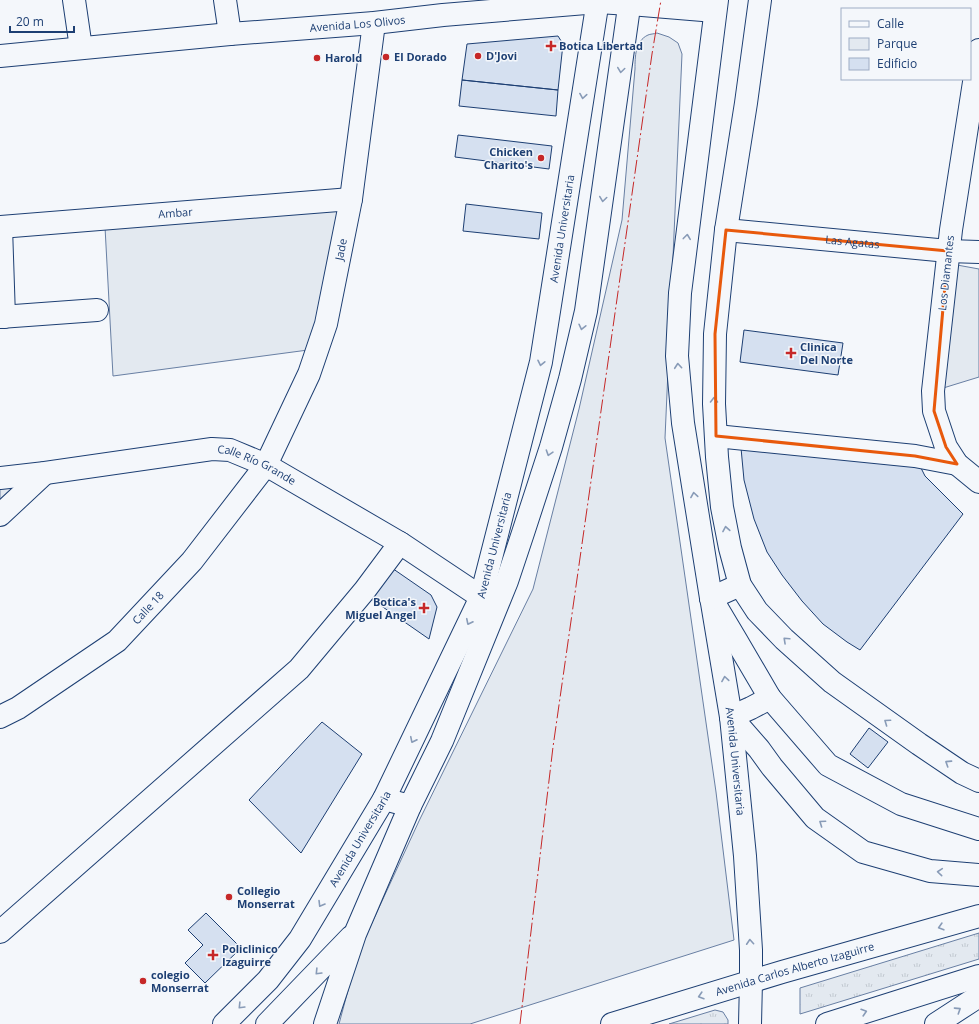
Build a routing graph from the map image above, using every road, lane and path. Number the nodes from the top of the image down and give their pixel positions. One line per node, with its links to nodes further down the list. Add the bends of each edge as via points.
1 (74, 0): 10 (street)
2 (226, 0): 9 (street)
3 (760, 0): 15 (street)
4 (598, 1): 5 (street, Avenida Los Olivos); 7 (street, Avenida Los Olivos); 29 (street, Avenida Universitaria, one-way to 29, via 541,362)
5 (630, 2): 6 (street, Avenida Los Olivos); 36 (street, Avenida Universitaria, one-way to 36, via 586,311 558,424 508,581 442,742)
6 (716, 6): 30 (street, Avenida Universitaria, one-way to 6, via 683,423 677,356 680,293)
7 (448, 7): 8 (street, Avenida Los Olivos)
8 (374, 23): 9 (street, Avenida Los Olivos); 13 (street, Jade)
9 (230, 34): 10 (street, Avenida Los Olivos)
10 (81, 48): 11 (street, Avenida Los Olivos)
11 (0, 56)
12 (978, 63): 16 (street, Los Diamantes)
13 (351, 199): 14 (street, Ambar); 22 (street, Jade, via 326,324 309,374)
14 (1, 227): 19 (street)
15 (726, 230): 16 (street, Las Agatas); 20 (street, one-way to 15, via 715,334)
16 (948, 250): 17 (street, Las Agatas); 21 (street, Los Diamantes, via 933,391 934,411 946,447)
17 (979, 252)
18 (97, 310): 19 (street)
19 (2, 317)
20 (716, 436): 21 (street, via 915,456); 28 (street, one-way to 20, via 722,507)
21 (957, 464): 25 (street, Los Diamantes)
22 (266, 465): 23 (street, Calle Río Grande, via 230,450 212,449); 27 (street, Calle Río Grande); 32 (street, Calle 18, via 192,561 117,641 18,708)
23 (45, 473): 24 (street, Calle Río Grande); 26 (street)
24 (0, 478)
25 (979, 482)
26 (0, 515)
27 (400, 544): 29 (street, Calle Río Grande); 40 (street, via 298,670)
28 (740, 585): 30 (street); 34 (street, one-way to 28, via 962,773 832,682 757,611)
29 (481, 597): 35 (street, Avenida Universitaria, one-way to 35)
30 (711, 598): 31 (street); 33 (street, Avenida Universitaria, one-way to 30)
31 (770, 698): 33 (street); 37 (street, via 828,765 901,804)
32 (0, 717)
33 (732, 717): 38 (street, one-way to 33, via 930,871 863,852 815,818); 43 (street, Avenida Universitaria, one-way to 33, via 745,856)
34 (979, 780)
35 (384, 799): 36 (street); 45 (street, Avenida Universitaria, one-way to 45, via 300,939 268,980)
36 (410, 806): 41 (street, Avenida Universitaria)
37 (979, 829)
38 (979, 875)
39 (979, 916): 43 (street, Avenida Carlos Alberto Izaguirre, one-way to 43)
40 (0, 932)
41 (354, 934): 46 (street, one-way to 46); 47 (street, Avenida Universitaria)
42 (979, 976): 50 (street, one-way to 42)
43 (751, 981): 48 (street, Avenida Carlos Alberto Izaguirre, one-way to 48); 49 (street, Avenida Universitaria)
44 (979, 996): 51 (street, one-way to 44)
45 (224, 1024)
46 (268, 1024)
47 (325, 1024)
48 (612, 1024)
49 (750, 1024)
50 (827, 1024)
51 (936, 1024)

